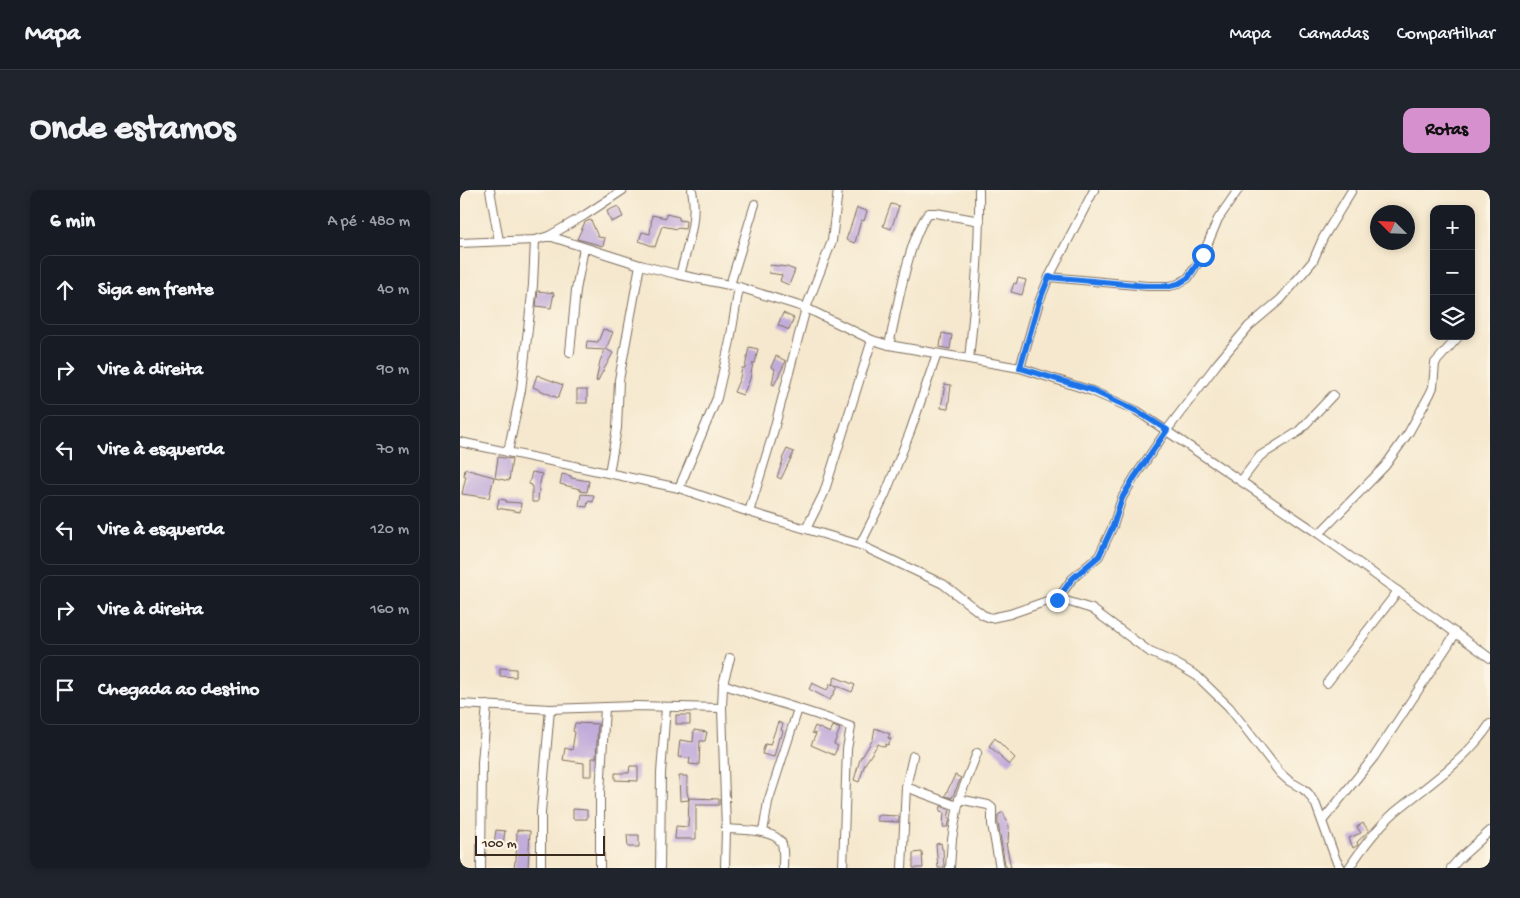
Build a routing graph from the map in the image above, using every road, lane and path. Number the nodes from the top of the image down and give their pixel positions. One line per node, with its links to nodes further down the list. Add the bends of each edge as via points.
1 (490, 190): 13 (street)
2 (623, 190): 11 (street)
3 (692, 190): 17 (street, via 695,202 692,226)
4 (838, 190): 21 (street, via 832,241)
5 (979, 190): 10 (street)
6 (1094, 190): 18 (street)
7 (1238, 190): 18 (street, via 1218,219 1203,255 1188,278 1178,284 1146,286)
8 (1352, 190): 30 (street, via 1313,261 1281,299 1242,334)
9 (755, 204): 19 (street)
10 (980, 221): 24 (street, via 936,213 929,213 923,219 909,256); 27 (street)
11 (549, 236): 12 (street); 15 (street)
12 (535, 240): 13 (street); 32 (street, via 521,390)
13 (499, 241): 14 (street)
14 (460, 242)
15 (584, 248): 16 (street); 25 (street)
16 (640, 265): 17 (street); 33 (street, via 619,380 617,428)
17 (680, 275): 19 (street)
18 (1049, 277): 28 (street)
19 (730, 285): 20 (street)
20 (739, 287): 21 (street); 35 (street, via 717,398)
21 (806, 308): 22 (street); 36 (street)
22 (872, 340): 24 (street); 37 (street, via 824,493)
23 (1455, 340): 38 (street, via 1435,363 1430,394 1409,432 1385,466)
24 (889, 345): 26 (street)
25 (570, 352)
26 (937, 354): 27 (street); 39 (street, via 907,441)
27 (969, 359): 28 (street)
28 (1020, 368): 30 (street, via 1092,390 1137,411)
29 (1333, 396): 34 (street, via 1298,432 1260,456)
30 (1167, 430): 34 (street); 41 (street, via 1122,498 1099,556 1072,579)
31 (460, 442): 32 (street)
32 (508, 452): 33 (street)
33 (610, 473): 35 (street)
34 (1241, 481): 38 (street)
35 (679, 488): 36 (street)
36 (749, 512): 37 (street)
37 (806, 529): 39 (street)
38 (1319, 534): 40 (street)
39 (860, 545): 41 (street, via 943,584 991,618)
40 (1398, 591): 42 (street); 45 (street)
41 (1057, 600): 59 (street, via 1092,610 1150,652 1197,676 1229,707 1280,773 1308,793)
42 (1456, 633): 44 (street); 59 (street, via 1374,757)
43 (730, 658): 46 (street)
44 (1490, 658)
45 (1327, 683)
46 (723, 684): 51 (street); 53 (street)
47 (460, 704): 48 (street)
48 (487, 705): 52 (street); 63 (street, via 482,762)
49 (605, 707): 50 (street); 52 (street); 65 (street)
50 (666, 707): 51 (street); 66 (street, via 661,773)
51 (722, 708): 60 (street)
52 (550, 709): 64 (street, via 541,812)
53 (798, 709): 62 (street, via 768,802); 69 (street, via 850,728)
54 (1490, 724): 74 (street, via 1466,754 1394,813 1366,843)
55 (977, 753): 58 (street)
56 (913, 756): 57 (street)
57 (906, 787): 58 (street); 70 (street)
58 (958, 803): 71 (street); 72 (street, via 992,808)
59 (1323, 820): 73 (street)
60 (726, 829): 62 (street); 67 (street)
61 (1490, 831): 75 (street)
62 (763, 832): 68 (street, via 780,841)
63 (481, 868)
64 (541, 868)
65 (600, 868)
66 (660, 868)
67 (725, 868)
68 (783, 868)
69 (843, 868)
70 (902, 868)
71 (950, 868)
72 (1000, 868)
73 (1341, 868)
74 (1349, 868)
75 (1451, 868)

